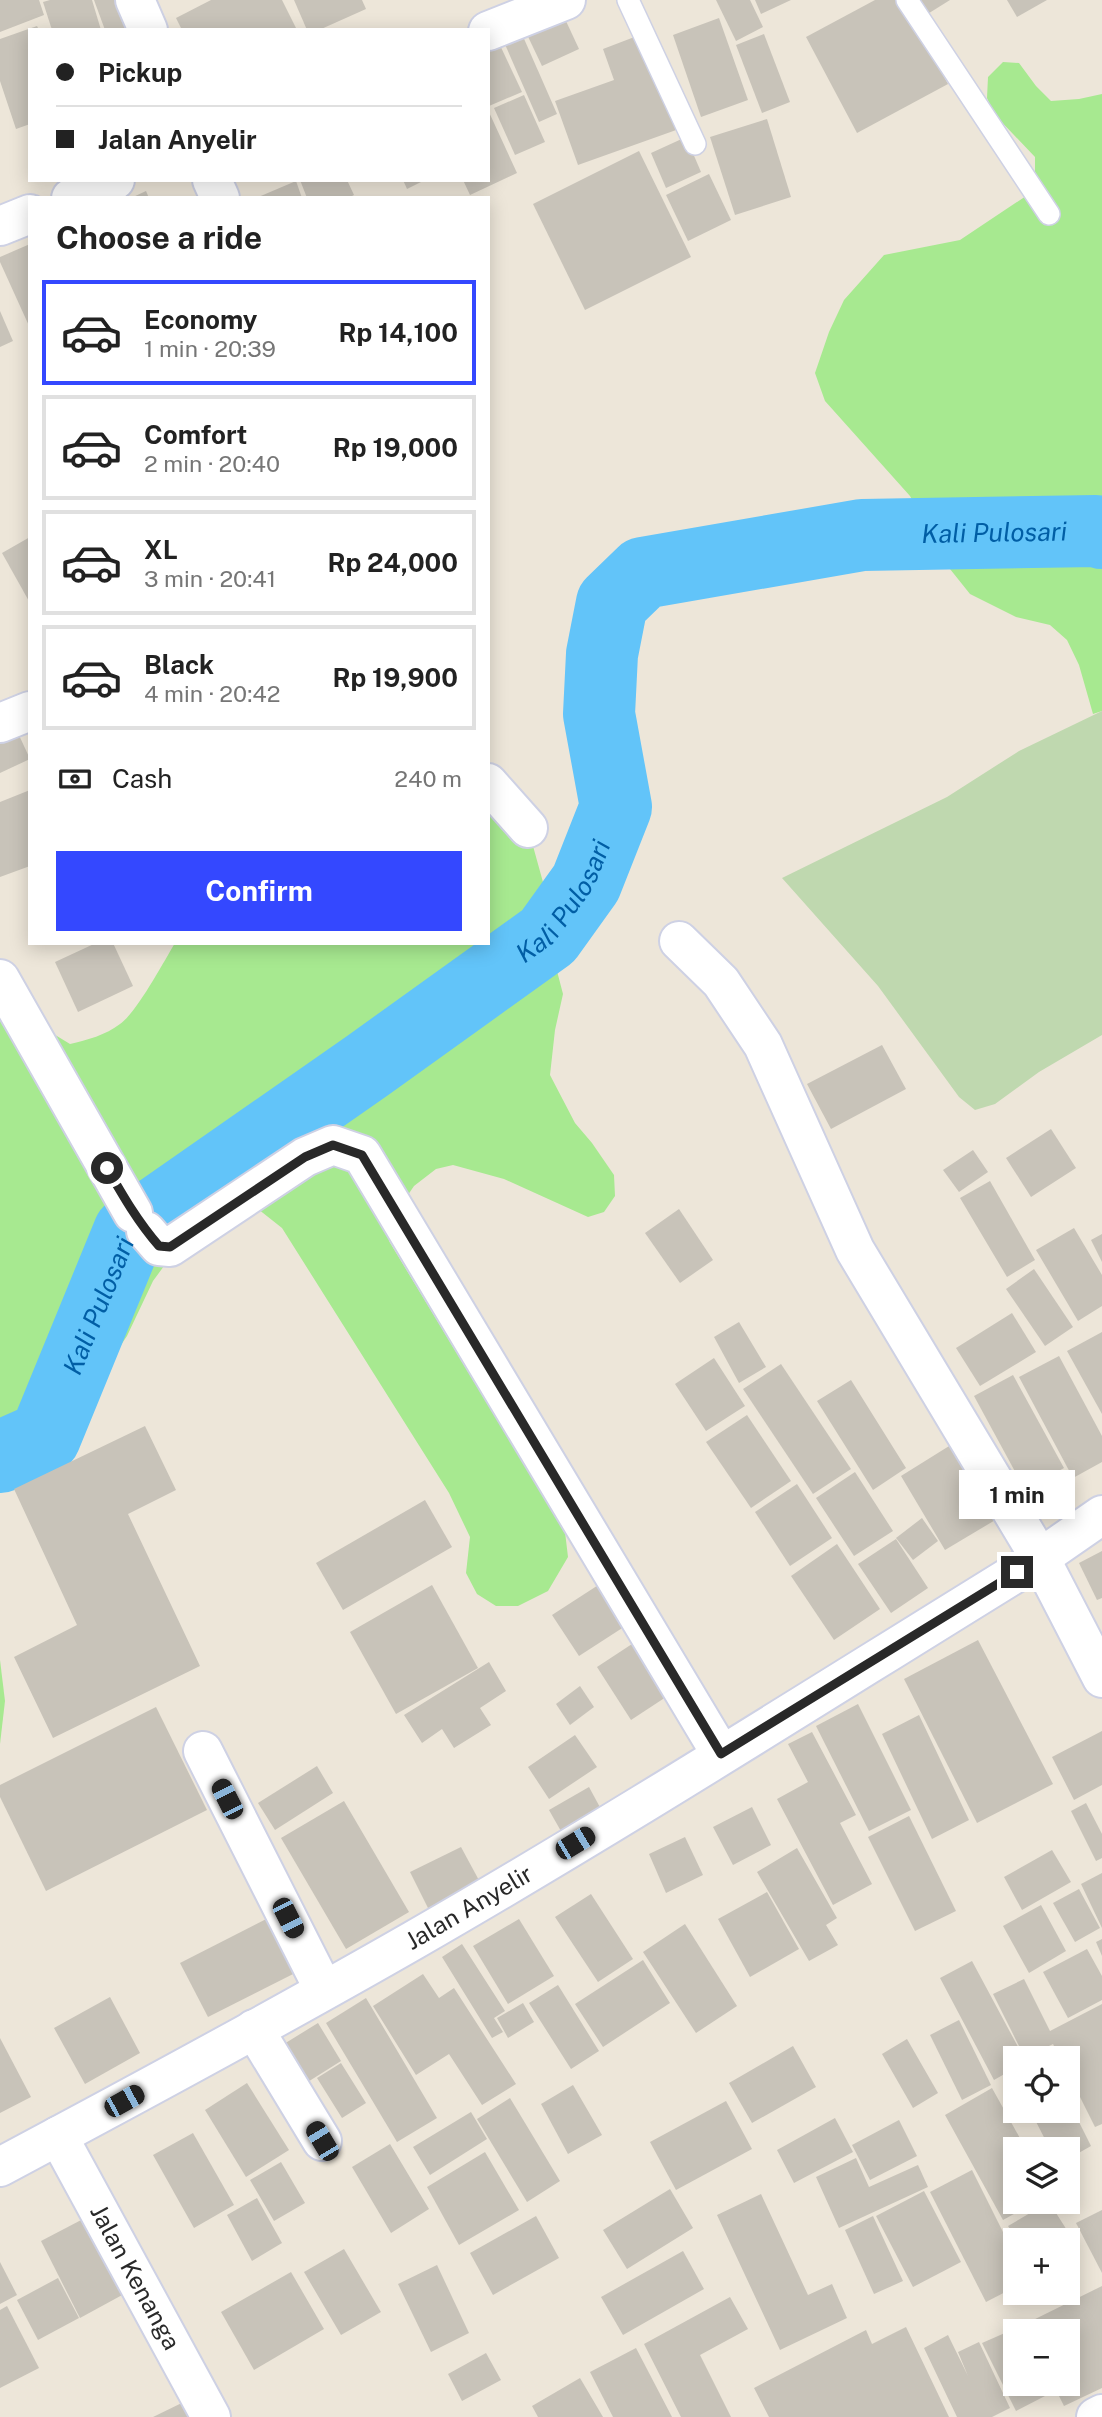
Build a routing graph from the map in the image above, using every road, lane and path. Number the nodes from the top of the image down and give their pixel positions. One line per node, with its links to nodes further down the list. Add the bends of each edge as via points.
1 (135, 0): 5 (street)
2 (628, 0): 7 (lane)
3 (907, 0): 10 (lane)
4 (563, 1): 6 (street)
5 (147, 28)
6 (490, 30)
7 (695, 144)
8 (110, 182): 9 (street)
9 (76, 196)
10 (1049, 214)
11 (28, 215): 12 (street)
12 (0, 226)
13 (28, 712): 14 (street)
14 (0, 723)
15 (490, 785): 16 (street)
16 (528, 828)
17 (679, 941): 20 (street, via 721,982 763,1045 855,1250)
18 (0, 979): 23 (street, via 140,1222 159,1246 170,1247 305,1157 333,1145 362,1155)
19 (1102, 1515): 20 (street, Jalan Anyelir)
20 (1040, 1558): 21 (street); 23 (street, Jalan Anyelir)
21 (1102, 1678)
22 (203, 1751): 24 (street)
23 (721, 1754): 24 (street, Jalan Anyelir)
24 (324, 1990): 25 (street, Jalan Anyelir)
25 (254, 2029): 26 (street, Jalan Anyelir); 27 (street)
26 (58, 2136): 28 (street, Jalan Anyelir); 30 (street, Jalan Kenanga)
27 (322, 2141)
28 (0, 2167)
29 (1102, 2414): 31 (street)
30 (211, 2417)
31 (1097, 2417)

